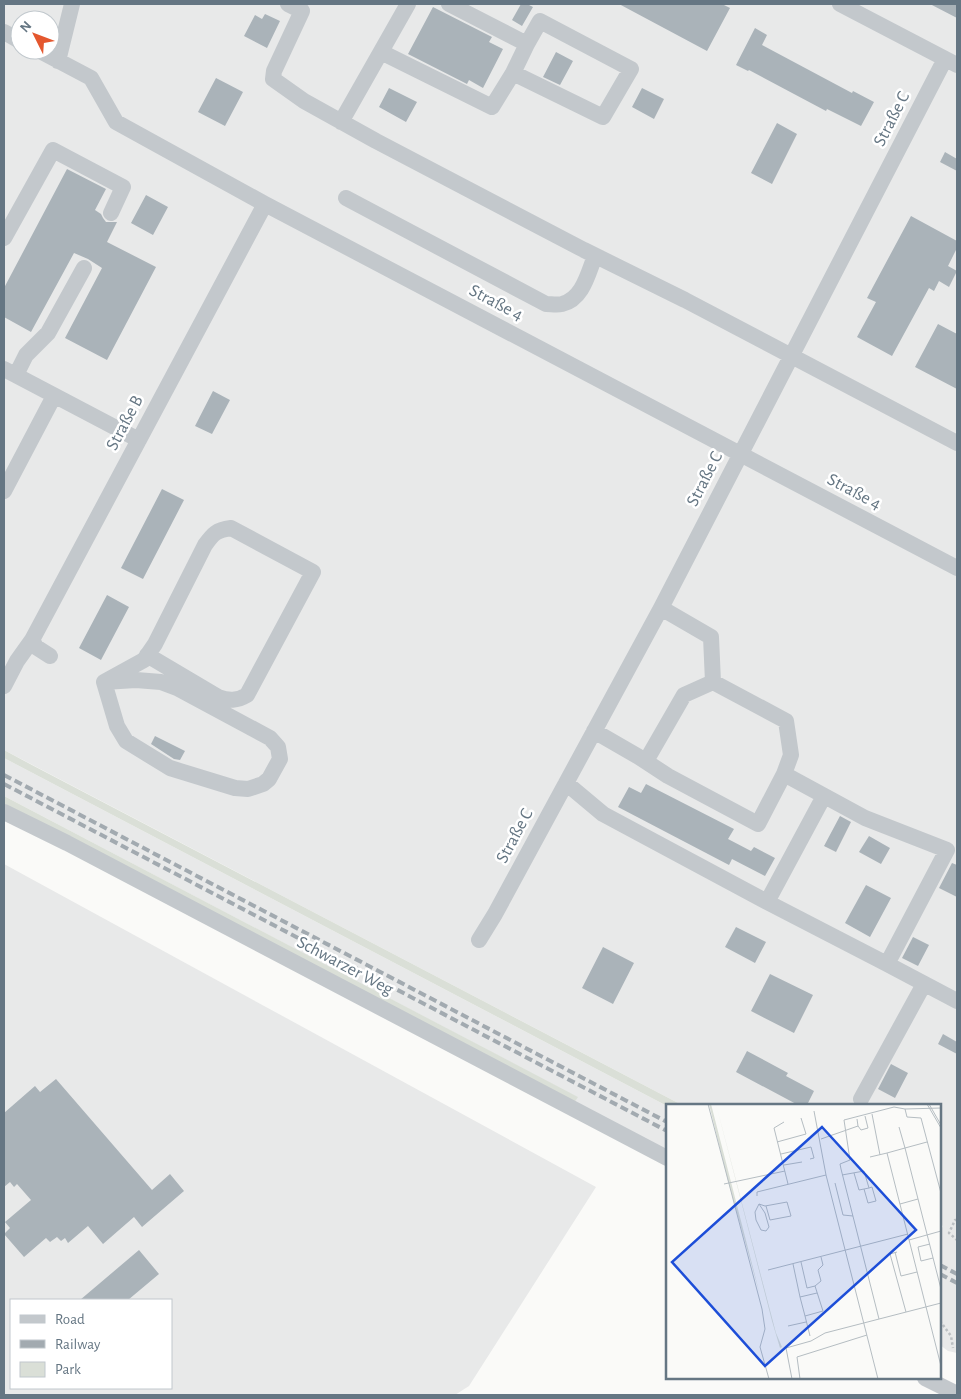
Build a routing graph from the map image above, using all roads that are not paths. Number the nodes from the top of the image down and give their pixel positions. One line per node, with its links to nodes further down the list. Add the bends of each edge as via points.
1 (72, 4): 8 (street)
2 (288, 4): 11 (street, via 302,11 274,71 274,78 304,101)
3 (408, 4): 7 (street)
4 (449, 4): 6 (street)
5 (840, 4): 9 (street)
6 (527, 44): 10 (street); 10 (street, via 540,21 631,69 603,117)
7 (381, 52): 10 (street, via 492,107); 11 (street)
8 (58, 61): 13 (street, Straße 4, via 91,78 116,122)
9 (951, 62): 18 (street, Straße C)
10 (513, 73)
11 (341, 122): 16 (street)
12 (346, 198): 16 (street, via 546,304 572,300 582,288)
13 (265, 204): 21 (street, Straße B); 23 (street, Straße 4)
14 (111, 213): 15 (street, via 123,187 53,150)
15 (4, 238)
16 (595, 256): 18 (street)
17 (84, 268): 19 (street, via 48,333)
18 (791, 356): 22 (street); 23 (street, Straße C)
19 (10, 372): 20 (street)
20 (54, 396): 21 (street); 24 (street)
21 (139, 440): 27 (street, Straße B)
22 (957, 443)
23 (740, 455): 25 (street, Straße 4); 26 (street, Straße C)
24 (4, 491)
25 (957, 568)
26 (661, 608): 31 (street, via 711,637); 33 (street, Straße C)
27 (32, 640): 28 (street, via 41,652); 32 (street, Straße B)
28 (50, 656)
29 (147, 656): 29 (street, via 205,545 221,529 231,528 313,572 248,695 238,700 218,697); 30 (street)
30 (104, 682): 30 (street, via 161,682 177,688 270,738 278,748 280,759 275,770 263,784 248,789 170,768 126,741 117,726)
31 (713, 682): 34 (street, via 684,695); 35 (street, via 786,722 790,755)
32 (4, 686)
33 (594, 731): 34 (street); 36 (street, Straße C)
34 (646, 761): 35 (street, via 758,824)
35 (784, 774): 37 (street)
36 (566, 783): 39 (street, via 603,814); 40 (street, Straße C)
37 (824, 796): 39 (street); 41 (street, via 865,818 948,850)
38 (4, 812): 45 (street, Schwarzer Weg)
39 (767, 902): 41 (street)
40 (479, 940)
41 (887, 964): 42 (street)
42 (924, 984): 43 (street); 44 (street)
43 (957, 1001)
44 (861, 1099)
45 (666, 1157)
46 (927, 1379): 47 (street)
47 (957, 1394)

